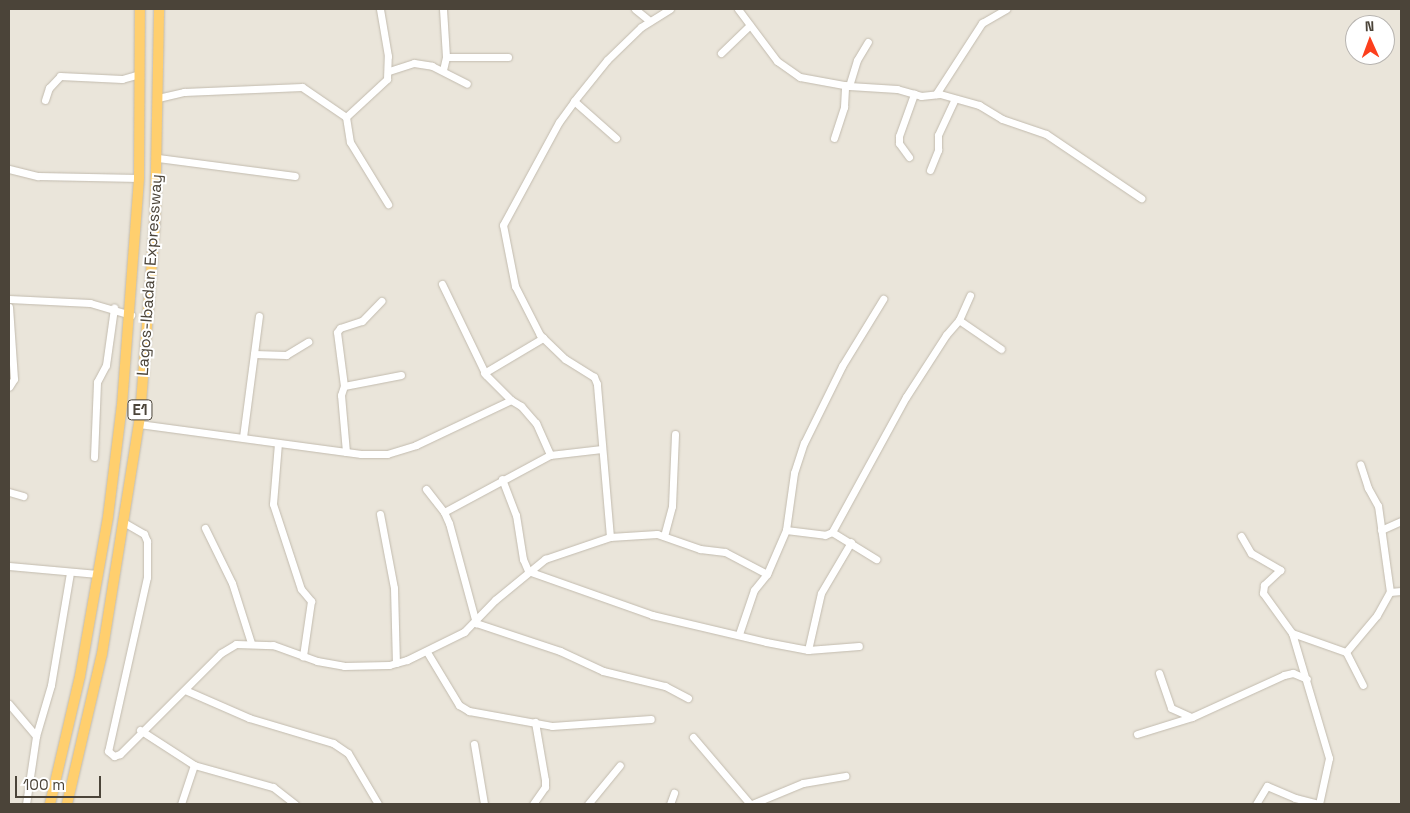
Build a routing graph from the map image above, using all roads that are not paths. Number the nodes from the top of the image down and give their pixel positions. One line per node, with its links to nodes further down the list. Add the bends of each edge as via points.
1 (140, 9): 17 (highway, Lagos-Ibadan Expressway / E1)
2 (159, 9): 22 (highway, Lagos-Ibadan Expressway / E1)
3 (380, 9): 16 (street)
4 (443, 9): 13 (street)
5 (635, 9): 9 (street)
6 (670, 9): 9 (street)
7 (738, 9): 10 (street)
8 (1006, 9): 21 (street, via 982,23)
9 (650, 21): 25 (street, via 607,60)
10 (750, 25): 12 (street); 19 (street, via 762,44 787,70 807,78)
11 (868, 42): 19 (street)
12 (721, 53)
13 (446, 57): 14 (street); 15 (street)
14 (508, 57)
15 (443, 70): 16 (street, via 414,63); 18 (street)
16 (389, 71): 26 (street, via 387,79)
17 (139, 74): 23 (street, via 122,79 60,76 49,88); 34 (highway, Lagos-Ibadan Expressway / E1)
18 (467, 84)
19 (847, 86): 20 (street, via 897,89); 28 (street)
20 (914, 94): 21 (street); 29 (street, via 899,136 899,144)
21 (936, 94): 24 (street)
22 (158, 98): 26 (street, via 184,92 302,87); 30 (highway, Lagos-Ibadan Expressway / E1)
23 (45, 100)
24 (954, 100): 32 (street, via 938,135 938,150); 35 (street, via 979,105 1002,119 1046,134)
25 (574, 101): 27 (street); 47 (street, via 558,122 502,225 516,286)
26 (346, 117): 36 (street, via 350,142)
27 (616, 138)
28 (834, 138)
29 (909, 157)
30 (158, 158): 33 (street); 56 (highway, Lagos-Ibadan Expressway / E1)
31 (9, 169): 34 (street, via 38,176)
32 (930, 170)
33 (295, 176)
34 (139, 178): 44 (highway, Lagos-Ibadan Expressway / E1)
35 (1141, 198)
36 (388, 204)
37 (442, 284): 51 (street)
38 (970, 295): 46 (street)
39 (9, 299): 43 (street, via 90,303)
40 (883, 299): 74 (street, via 842,366 804,443 794,473)
41 (381, 301): 53 (street, via 362,321 336,332)
42 (9, 307): 54 (street, via 14,379)
43 (114, 308): 44 (street); 63 (street, via 106,365 97,382)
44 (131, 315): 85 (highway, Lagos-Ibadan Expressway / E1, via 115,465)
45 (260, 316): 50 (street)
46 (959, 320): 49 (street); 76 (street, via 906,397)
47 (543, 338): 51 (street); 60 (street, via 565,359 594,377)
48 (308, 342): 50 (street, via 286,355)
49 (1001, 349)
50 (254, 354): 58 (street)
51 (484, 373): 55 (street)
52 (401, 375): 53 (street)
53 (344, 386): 61 (street, via 341,395)
54 (9, 387)
55 (511, 400): 61 (street, via 400,452); 62 (street, via 536,423)
56 (139, 424): 58 (street); 72 (highway, Lagos-Ibadan Expressway / E1)
57 (675, 434): 77 (street, via 672,506)
58 (243, 437): 59 (street)
59 (278, 443): 61 (street); 97 (street, via 273,504 301,589 311,601)
60 (602, 449): 62 (street); 79 (street)
61 (346, 452)
62 (550, 454): 65 (street)
63 (94, 458)
64 (1360, 464): 75 (street, via 1378,506)
65 (502, 479): 69 (street); 83 (street, via 516,515)
66 (426, 490): 69 (street)
67 (9, 492): 68 (street)
68 (23, 496)
69 (444, 512): 89 (street)
70 (380, 514): 98 (street, via 394,588)
71 (1401, 521): 75 (street)
72 (125, 523): 108 (street, via 144,534 147,541 147,577 123,676 110,754 120,754); 120 (highway, Lagos-Ibadan Expressway / E1, via 102,654)
73 (205, 528): 92 (street, via 236,591)
74 (786, 530): 76 (street, via 825,535); 86 (street)
75 (1381, 530): 88 (street)
76 (832, 532): 80 (street)
77 (664, 536): 79 (street, via 643,534); 86 (street, via 700,549 730,554)
78 (1241, 536): 90 (street, via 1251,552 1280,570 1264,585 1263,593)
79 (610, 538): 83 (street, via 545,559)
80 (851, 542): 81 (street); 94 (street, via 821,593)
81 (876, 559)
82 (9, 566): 84 (street)
83 (528, 571): 89 (street); 91 (street, via 652,615)
84 (70, 573): 85 (street); 110 (street, via 51,685)
85 (98, 574): 119 (highway, Lagos-Ibadan Expressway / E1, via 80,676)
86 (768, 574): 91 (street, via 754,590)
87 (1401, 591): 88 (street)
88 (1390, 592): 96 (street, via 1377,615)
89 (476, 622): 95 (street, via 453,640); 103 (street, via 560,651 603,671 665,686)
90 (1292, 633): 96 (street); 100 (street)
91 (739, 634): 94 (street)
92 (251, 643): 97 (street, via 273,645); 102 (street, via 227,648)
93 (859, 646): 94 (street)
94 (808, 650)
95 (427, 652): 98 (street); 107 (street, via 462,709)
96 (1346, 652): 101 (street)
97 (303, 656): 98 (street, via 344,666)
98 (396, 663)
99 (1159, 673): 105 (street, via 1171,708)
100 (1307, 679): 105 (street, via 1293,673 1284,675); 131 (street, via 1329,758)
101 (1363, 685)
102 (185, 690): 108 (street); 123 (street, via 248,718 333,743 348,753)
103 (688, 698)
104 (9, 704): 110 (street)
105 (1192, 717): 109 (street)
106 (651, 719): 107 (street, via 621,719 568,726)
107 (535, 722): 125 (street, via 545,787)
108 (140, 730): 113 (street)
109 (1137, 734)
110 (36, 736): 118 (street)
111 (693, 737): 128 (street)
112 (474, 744): 124 (street)
113 (194, 765): 121 (street); 122 (street, via 273,788)
114 (620, 765): 126 (street)
115 (845, 776): 117 (street, via 802,783)
116 (674, 794): 127 (street)
117 (760, 799): 128 (street); 129 (street)
118 (26, 804)
119 (50, 804)
120 (67, 804)
121 (181, 804)
122 (295, 804)
123 (378, 804)
124 (484, 804)
125 (533, 804)
126 (588, 804)
127 (670, 804)
128 (751, 804)
129 (768, 804)
130 (1256, 804): 131 (street, via 1267,786)
131 (1319, 804)

